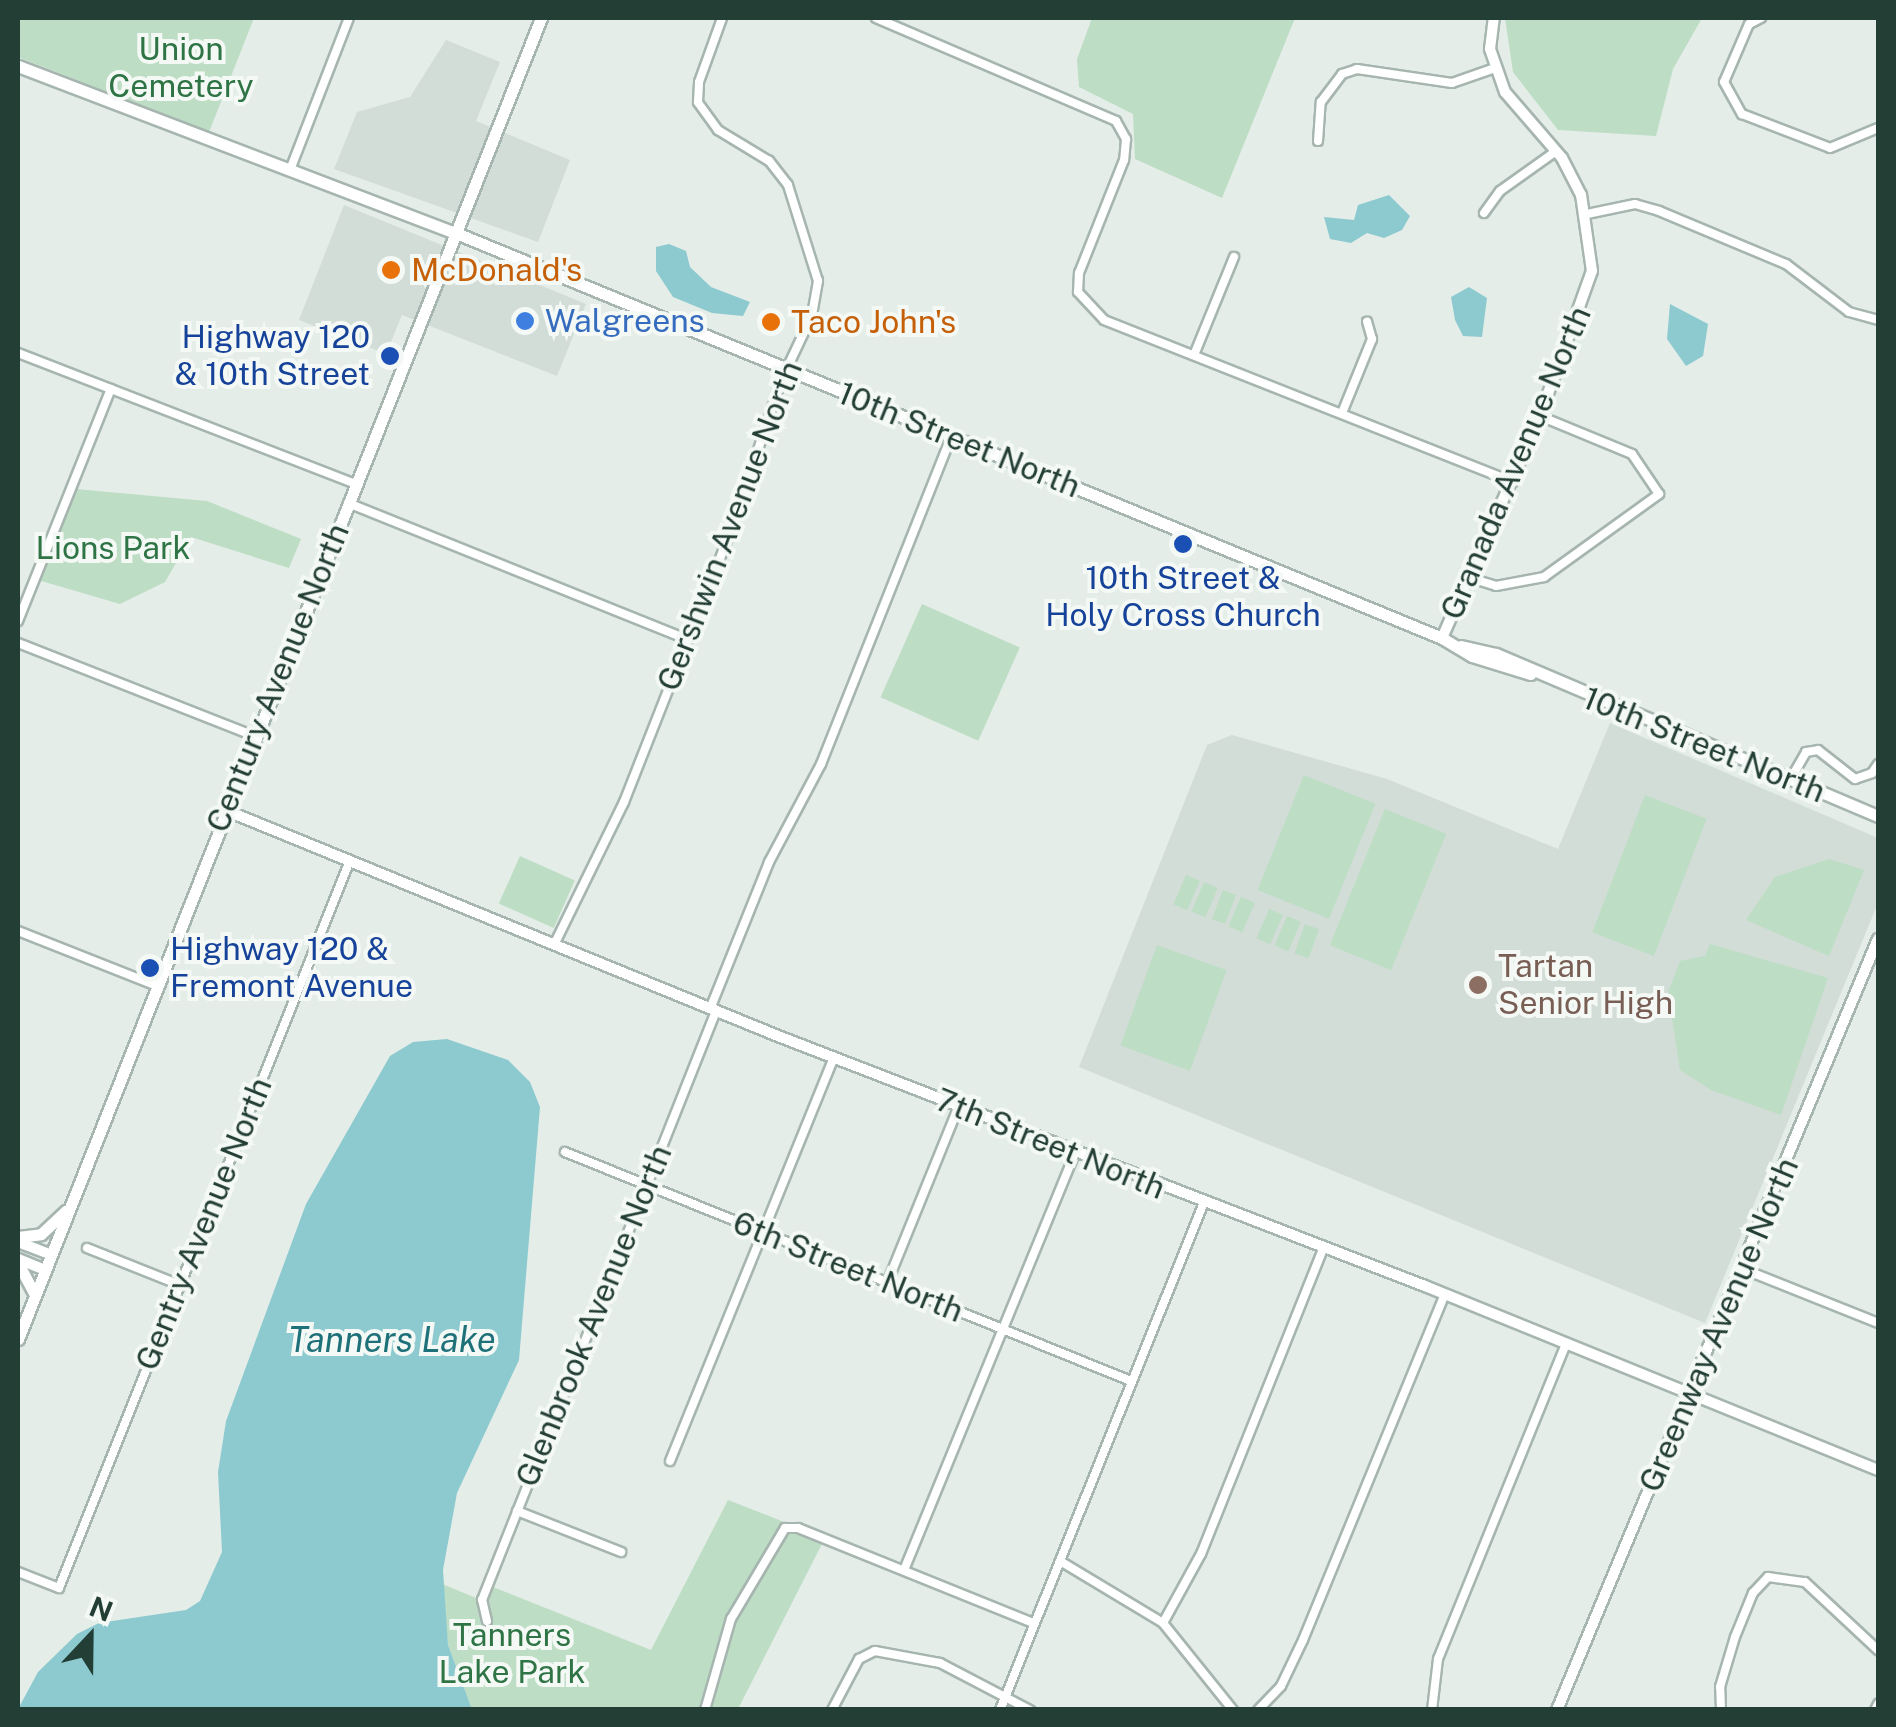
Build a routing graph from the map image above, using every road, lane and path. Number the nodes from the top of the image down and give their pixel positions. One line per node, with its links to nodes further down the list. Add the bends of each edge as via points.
1 (349, 18): 12 (street)
2 (541, 18): 15 (main road, Century Avenue North)
3 (722, 18): 21 (street, Gershwin Avenue North, via 700,74 698,102 718,130 768,162 788,186 814,260 812,315)
4 (876, 18): 20 (street, via 1105,113 1126,139 1124,160 1078,292 1085,306 1112,323)
5 (1494, 18): 8 (street)
6 (1762, 18): 9 (street, via 1749,24 1724,82 1742,114 1830,148)
7 (18, 66): 12 (main road, 10th Street North)
8 (1495, 68): 10 (street, via 1452,83 1357,69 1342,74 1321,102); 11 (street, Granada Avenue North, via 1505,92)
9 (1878, 128)
10 (1318, 141)
11 (1556, 151): 13 (street, via 1500,191); 14 (street, Granada Avenue North)
12 (290, 170): 15 (main road, 10th Street North)
13 (1484, 213)
14 (1587, 214): 17 (street, via 1635,204 1658,211 1786,264 1849,312); 24 (street, Granada Avenue North, via 1592,271 1585,305)
15 (456, 233): 21 (main road, 10th Street North); 27 (main road, Century Avenue North)
16 (1234, 257): 20 (street)
17 (1878, 320)
18 (1367, 322): 23 (street, via 1372,339)
19 (18, 353): 22 (street)
20 (1194, 354): 23 (street)
21 (787, 370): 25 (main road, 10th Street North); 32 (street, Gershwin Avenue North)
22 (110, 389): 27 (street); 30 (street)
23 (1342, 413): 26 (street)
24 (1540, 416): 26 (street, Granada Avenue North); 29 (street, via 1632,454 1660,494 1544,577 1496,586)
25 (951, 436): 31 (main road, 10th Street North); 44 (street, Glenbrook Avenue North, via 821,764 769,862)
26 (1512, 482): 29 (street, Granada Avenue North)
27 (356, 484): 28 (main road, Century Avenue North)
28 (348, 502): 32 (street); 34 (main road, Century Avenue North)
29 (1466, 576): 31 (street, Granada Avenue North)
30 (18, 621)
31 (1442, 638): 36 (main road, 10th Street North, via 1506,658 1530,674)
32 (686, 639): 42 (street, Gershwin Avenue North, via 624,802)
33 (18, 643): 34 (street)
34 (254, 736): 37 (main road, Century Avenue North)
35 (1878, 764): 36 (street, via 1872,774 1854,778 1818,750 1806,752)
36 (1790, 780): 38 (main road, 10th Street North)
37 (226, 810): 39 (street, 7th Street North); 43 (main road, Century Avenue North)
38 (1878, 816)
39 (350, 860): 42 (street, 7th Street North); 61 (street, Gentry Avenue North)
40 (18, 932): 43 (street)
41 (1878, 939): 58 (street, Greenway Avenue North)
42 (554, 945): 44 (street, 7th Street North)
43 (156, 986): 50 (main road, Century Avenue North)
44 (713, 1010): 45 (street, 7th Street North); 49 (street, Glenbrook Avenue North)
45 (834, 1058): 46 (street, 7th Street North); 52 (street)
46 (958, 1108): 48 (street, 7th Street North); 60 (street)
47 (565, 1152): 49 (street, 6th Street North)
48 (1075, 1154): 51 (street, 7th Street North); 65 (street)
49 (645, 1185): 52 (street, 6th Street North); 72 (street, Glenbrook Avenue North)
50 (72, 1204): 53 (main road, via 45,1232); 56 (main road, Century Avenue North)
51 (1203, 1205): 54 (street, 7th Street North); 68 (street)
52 (763, 1232): 60 (street, 6th Street North); 70 (street)
53 (18, 1239): 56 (street)
54 (1324, 1247): 62 (street, 7th Street North); 79 (street, via 1201,1554)
55 (88, 1248): 61 (street)
56 (52, 1255): 59 (main road, Century Avenue North)
57 (18, 1261): 59 (street); 63 (main road)
58 (1743, 1269): 64 (street); 69 (street, Greenway Avenue North)
59 (45, 1270): 63 (main road, Century Avenue North)
60 (888, 1283): 65 (street, 6th Street North)
61 (180, 1285): 76 (street, Gentry Avenue North, via 58,1588)
62 (1445, 1294): 67 (street, 7th Street North); 87 (street, via 1303,1640 1280,1686)
63 (35, 1295): 66 (main road, Century Avenue North)
64 (1878, 1323)
65 (1004, 1330): 68 (street, 6th Street North); 75 (street)
66 (18, 1339)
67 (1566, 1344): 69 (street, 7th Street North); 88 (street, via 1438,1659)
68 (1131, 1381): 74 (street)
69 (1690, 1394): 71 (street, 7th Street North); 89 (street, Greenway Avenue North)
70 (670, 1461)
71 (1878, 1470)
72 (517, 1510): 73 (street); 77 (street, Glenbrook Avenue North, via 482,1600)
73 (621, 1552)
74 (1060, 1561): 78 (street); 79 (street)
75 (904, 1570): 78 (street); 82 (street, via 801,1529 780,1532 731,1619)
76 (18, 1572)
77 (487, 1621)
78 (1034, 1623): 81 (street)
79 (1163, 1623): 86 (street)
80 (1878, 1650): 90 (street, via 1805,1582 1768,1577 1753,1594 1736,1637 1720,1687)
81 (1005, 1696): 83 (street, via 940,1663 875,1651 859,1659); 84 (street); 85 (street)
82 (706, 1710)
83 (832, 1710)
84 (1000, 1710)
85 (1030, 1710)
86 (1233, 1710)
87 (1258, 1710)
88 (1432, 1710)
89 (1557, 1710)
90 (1721, 1710)

